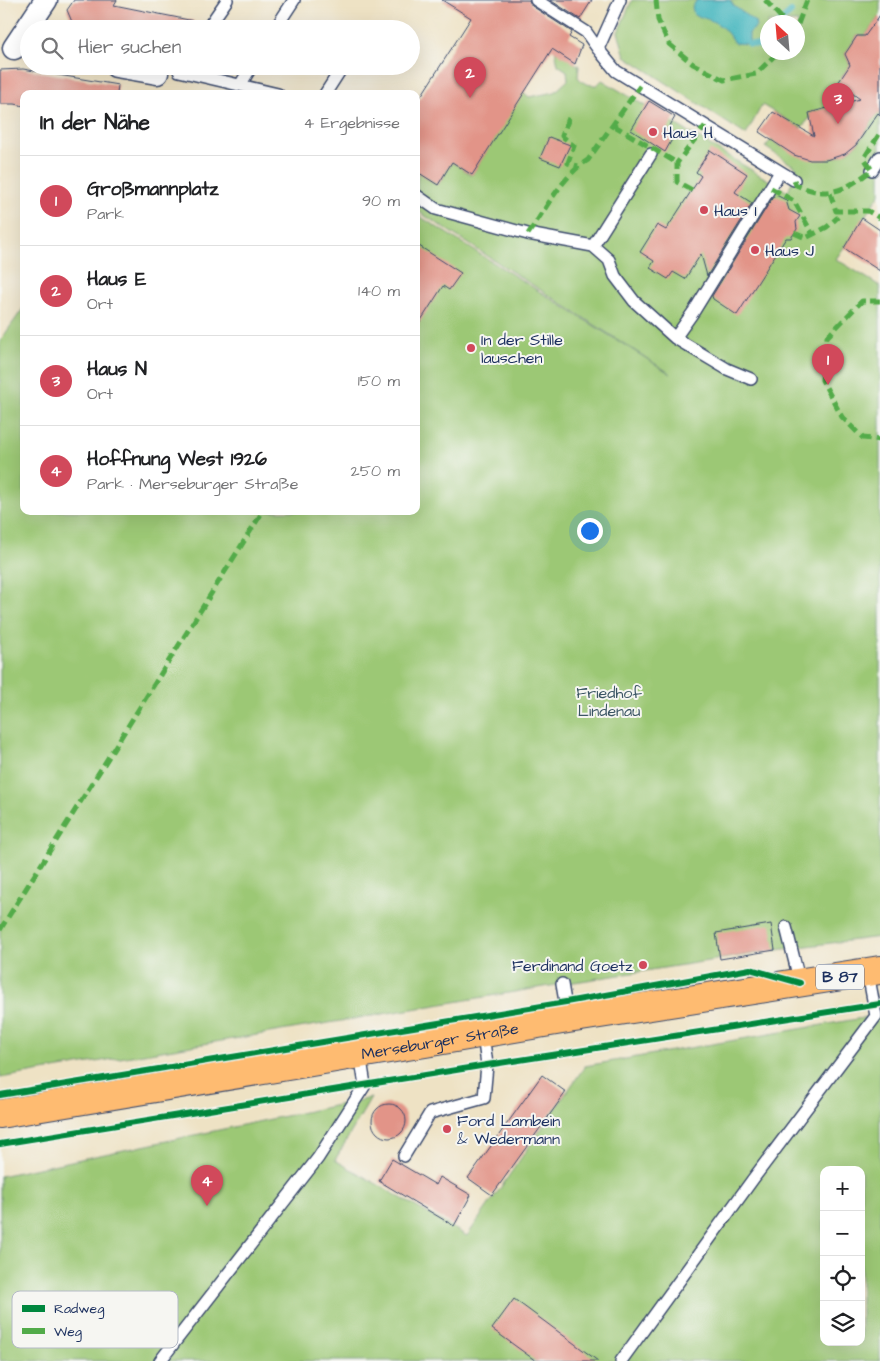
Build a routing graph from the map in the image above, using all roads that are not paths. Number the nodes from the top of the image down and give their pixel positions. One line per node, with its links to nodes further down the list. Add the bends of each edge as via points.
1 (46, 0): 6 (street)
2 (227, 0): 7 (lane)
3 (294, 0): 8 (lane)
4 (536, 0): 9 (lane, via 586,32)
5 (620, 0): 9 (lane)
6 (33, 20)
7 (213, 20)
8 (281, 20)
9 (598, 50): 19 (lane, via 616,71)
10 (205, 75): 13 (lane)
11 (246, 75): 13 (lane)
12 (337, 75): 15 (lane)
13 (240, 85): 14 (lane)
14 (261, 90)
15 (328, 90)
16 (651, 154): 22 (lane)
17 (880, 157): 18 (lane)
18 (872, 170)
19 (780, 172): 20 (lane); 23 (lane)
20 (794, 180)
21 (420, 198): 22 (lane, via 436,209 528,234)
22 (593, 246): 23 (lane, via 609,260 615,276 634,301)
23 (675, 338): 24 (lane, via 727,369)
24 (751, 378)
25 (786, 927): 27 (lane)
26 (874, 972): 27 (main road, Merseburger Straße / B 87); 37 (lane, via 876,1016)
27 (800, 983): 29 (main road, Merseburger Straße / B 87)
28 (562, 984): 29 (lane)
29 (568, 1019): 30 (main road, Merseburger Straße / B 87)
30 (483, 1034): 31 (main road, Merseburger Straße / B 87); 33 (lane, via 487,1065 484,1098 430,1112)
31 (360, 1054): 32 (main road, Merseburger Straße / B 87); 34 (lane, via 365,1085 318,1158)
32 (0, 1114)
33 (404, 1156)
34 (178, 1338)
35 (170, 1348): 36 (lane)
36 (160, 1361)
37 (621, 1361)

